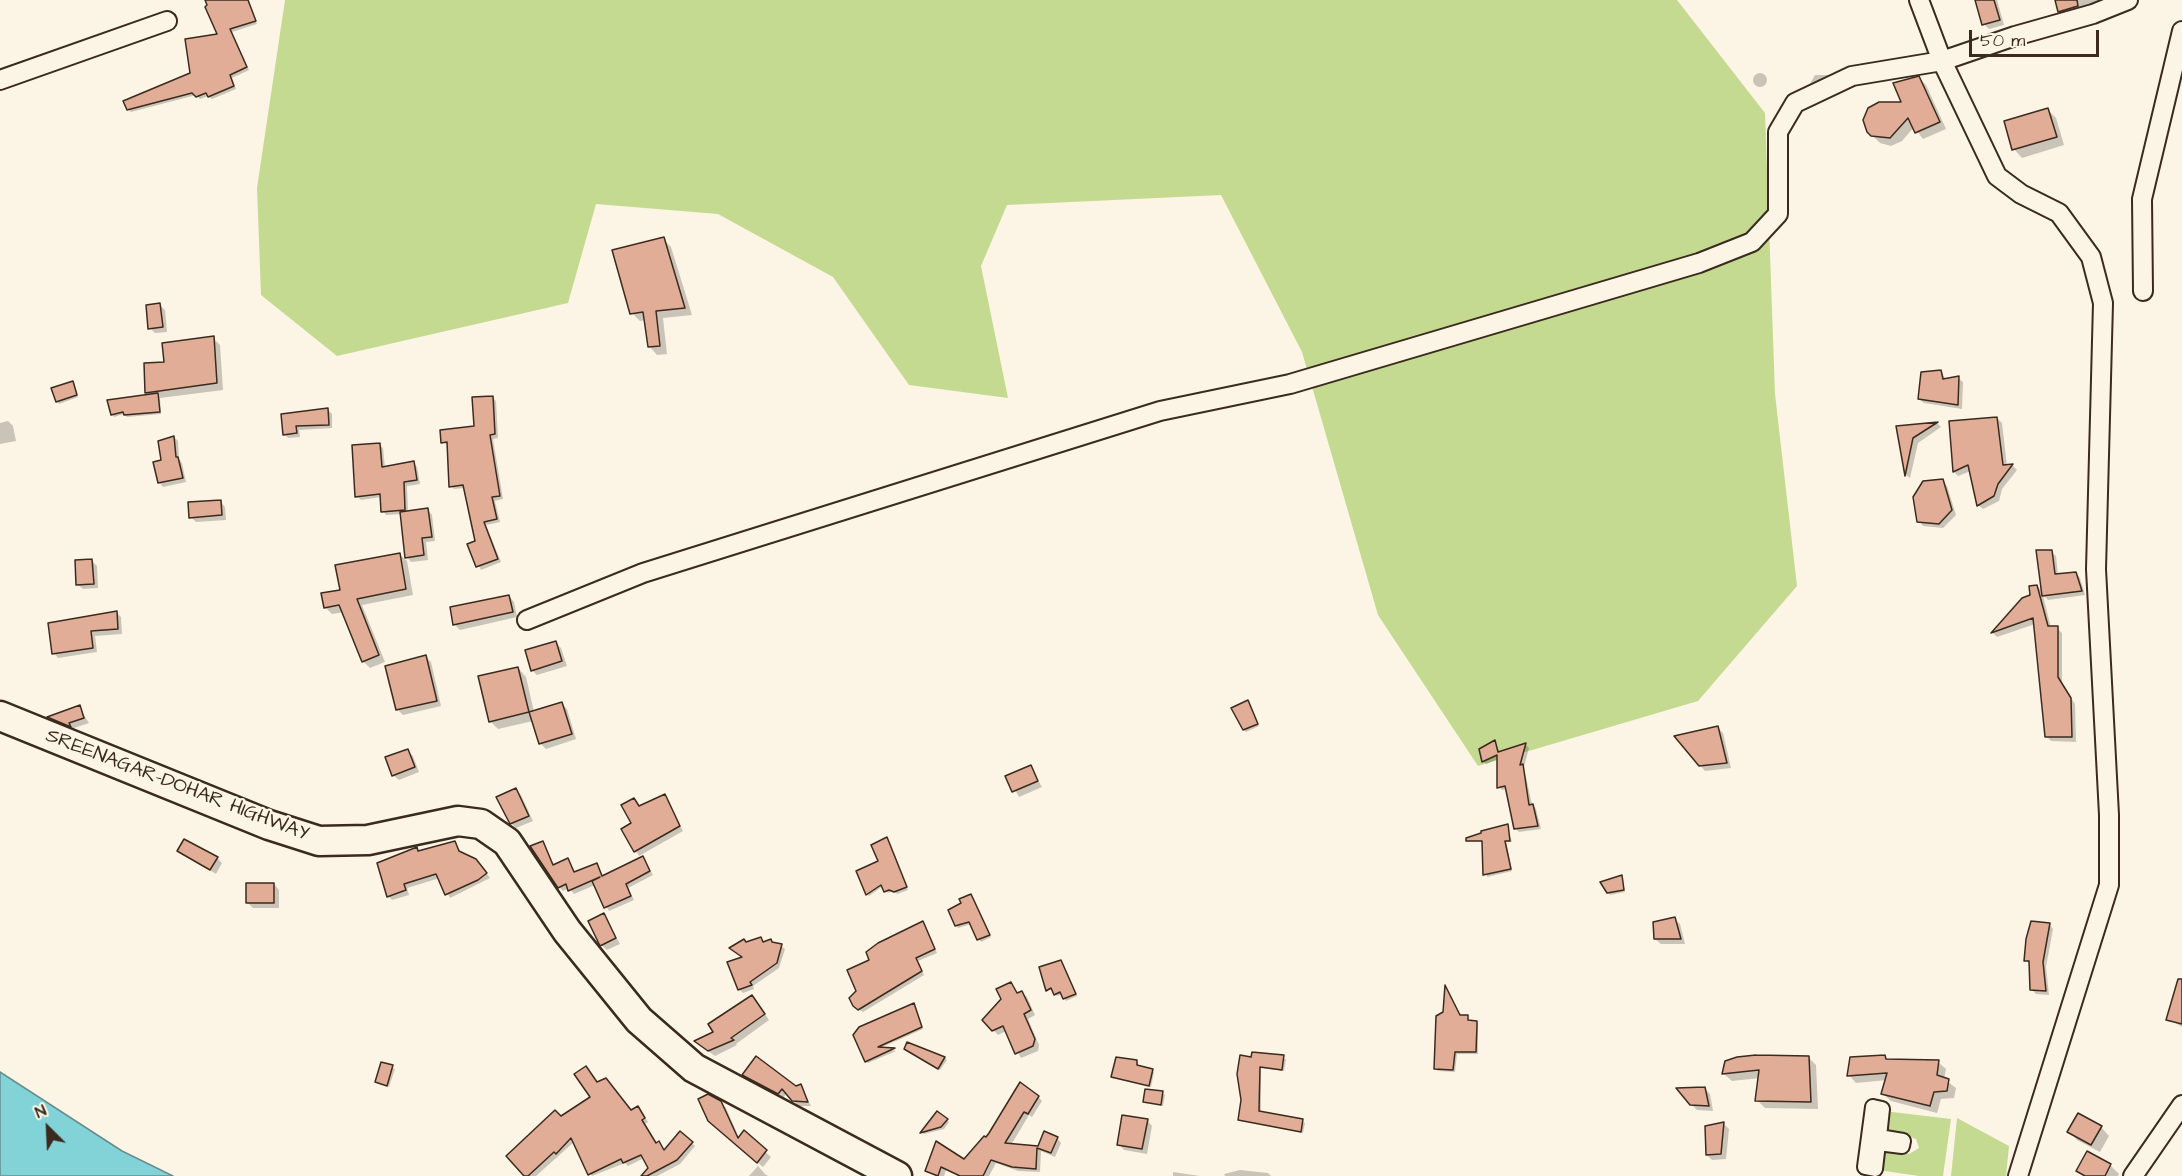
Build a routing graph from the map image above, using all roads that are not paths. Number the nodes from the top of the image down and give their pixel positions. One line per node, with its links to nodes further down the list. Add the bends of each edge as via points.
1 (1919, 0): 5 (street)
2 (2128, 0): 5 (street, via 2093,15)
3 (167, 21): 6 (street)
4 (2182, 31): 7 (street, via 2142,199)
5 (1942, 61): 8 (street, via 1852,76 1795,103 1778,132 1778,214 1752,242 1699,263 1290,384 1160,411 643,573); 13 (street, via 1996,176 2059,213 2091,256 2103,303 2096,569 2109,885)
6 (0, 80)
7 (2143, 291)
8 (527, 620)
9 (0, 716): 12 (main road, SREENAGAR-DOHAR HIGHWAY, via 269,825 319,841 368,840 458,821 481,824 507,842 567,931 639,1020 694,1068)
10 (2182, 1105): 14 (street)
11 (1875, 1169): 11 (street, via 1878,1143 1902,1146 1903,1141 1879,1137 1882,1109 1873,1107 1865,1167)
12 (897, 1176)
13 (2018, 1176)
14 (2133, 1176)

